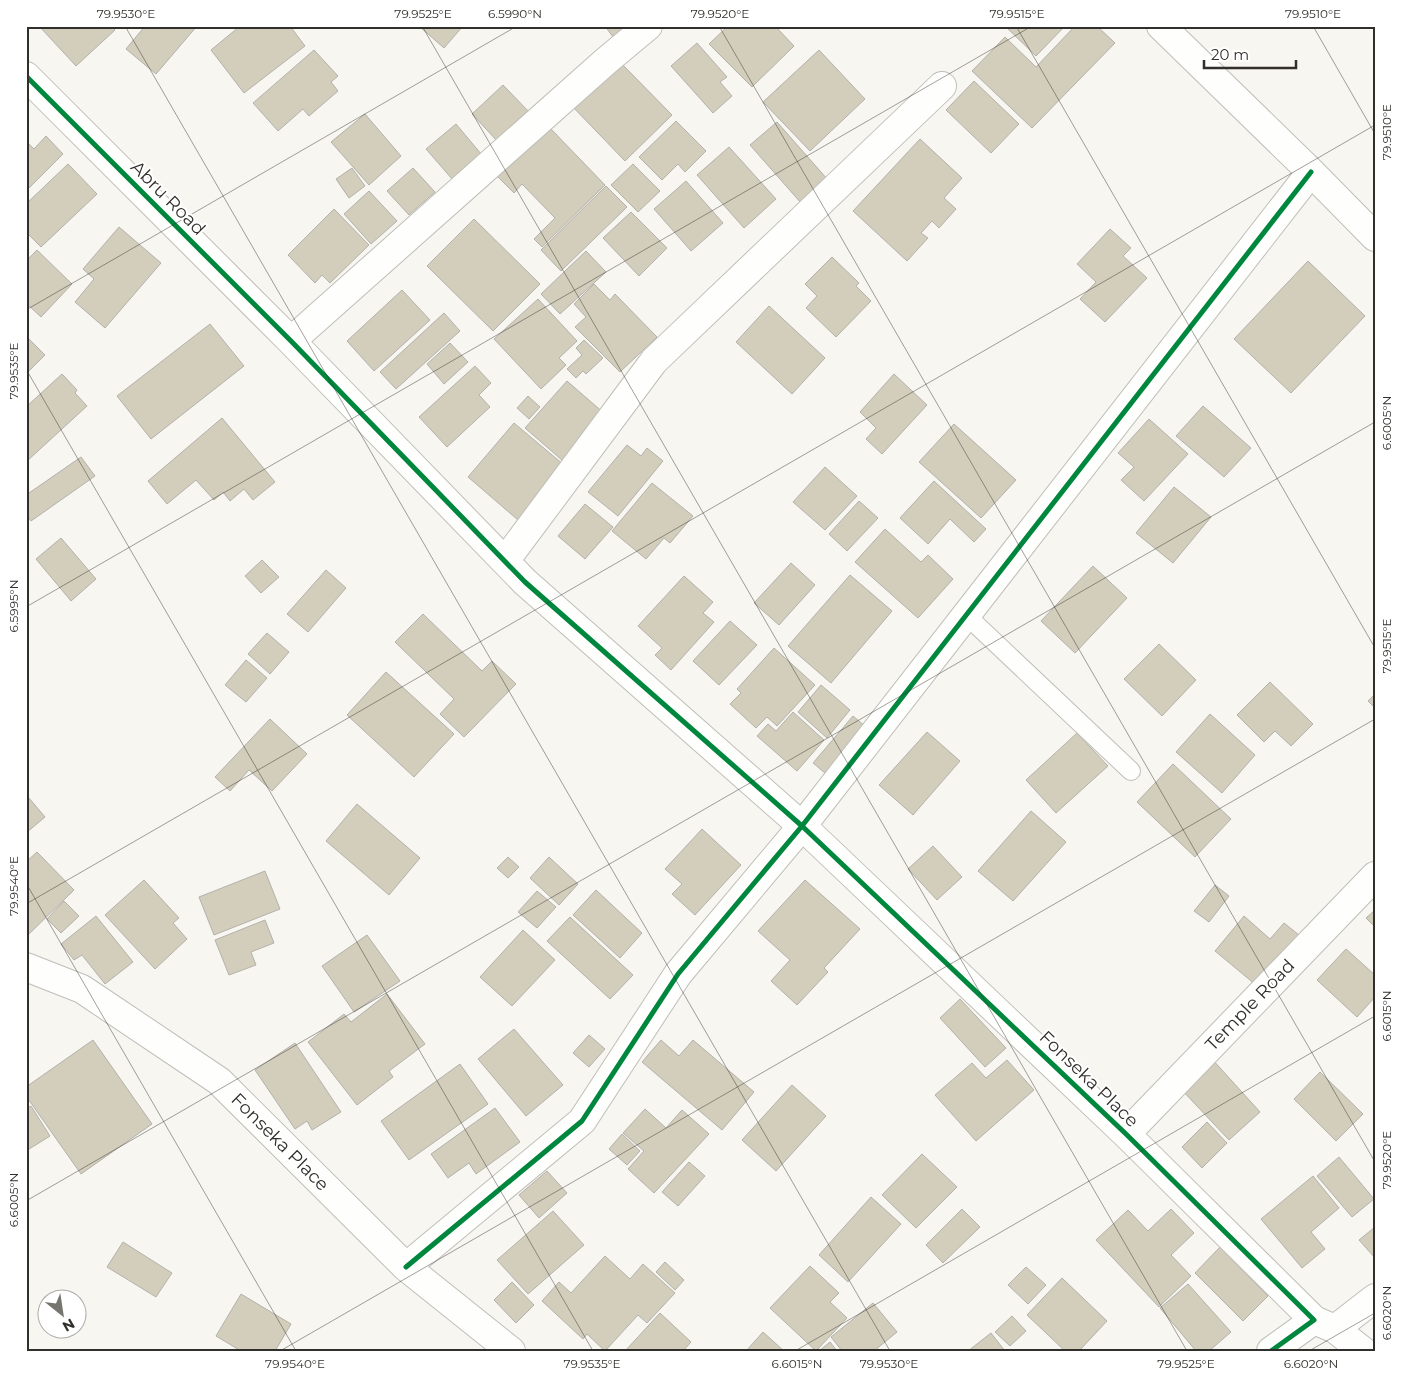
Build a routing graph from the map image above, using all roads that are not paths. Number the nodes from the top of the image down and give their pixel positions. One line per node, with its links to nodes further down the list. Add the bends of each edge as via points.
1 (648, 26): 7 (street)
2 (1161, 26): 5 (street)
3 (26, 76): 7 (street, Abru Road)
4 (942, 86): 8 (street, via 654,362)
5 (1311, 172): 6 (street); 9 (street)
6 (1375, 237)
7 (291, 341): 8 (street, Abru Road)
8 (505, 561): 11 (street, Fonseka Place)
9 (966, 615): 10 (lane); 11 (street)
10 (1131, 771)
11 (802, 826): 14 (street, Fonseka Place); 15 (street, via 678,974 582,1121)
12 (1375, 876): 14 (street, Temple Road)
13 (26, 967): 15 (street, Fonseka Place, via 82,990 219,1081)
14 (1126, 1134): 17 (street, Fonseka Place)
15 (406, 1267): 18 (street, Fonseka Place)
16 (1375, 1298): 17 (street)
17 (1325, 1324): 19 (street); 20 (street, Fonseka Place)
18 (511, 1351)
19 (1271, 1351)
20 (1363, 1351)

